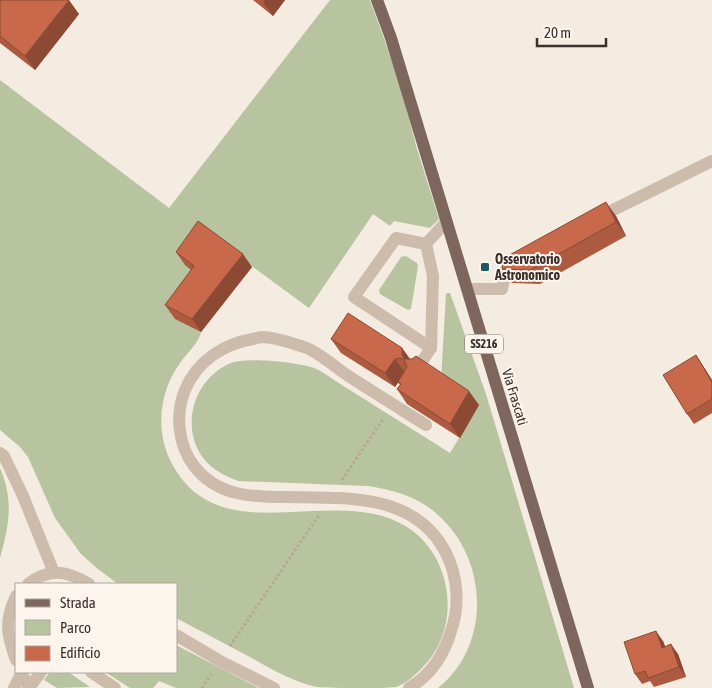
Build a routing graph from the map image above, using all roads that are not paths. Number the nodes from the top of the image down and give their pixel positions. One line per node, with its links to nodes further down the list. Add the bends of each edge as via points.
1 (377, 0): 3 (main road, Via Frascati / SS216)
2 (712, 161): 4 (lane)
3 (446, 222): 5 (lane); 7 (main road, Via Frascati / SS216)
4 (588, 222)
5 (426, 244): 8 (lane, via 433,276); 8 (lane, via 396,238 354,297)
6 (523, 258): 7 (lane, via 507,267 502,289)
7 (467, 288): 26 (main road, Via Frascati / SS216)
8 (431, 348): 9 (lane)
9 (419, 366)
10 (426, 424): 25 (lane, via 396,400 305,347 264,337 236,342 214,353 194,374 181,401 179,428 192,464 206,480 217,486 242,495 378,502 408,514 439,540 454,573 455,621 445,650 437,662 428,674)
11 (0, 453): 12 (lane, via 23,496)
12 (54, 573): 13 (lane); 14 (lane, via 73,575)
13 (30, 583)
14 (87, 583)
15 (15, 598): 17 (lane, via 7,630)
16 (178, 636): 24 (lane)
17 (15, 657)
18 (21, 673): 21 (lane); 22 (lane)
19 (39, 673): 22 (lane)
20 (92, 673): 23 (lane)
21 (14, 688)
22 (29, 688)
23 (115, 688)
24 (274, 688)
25 (409, 688)
26 (588, 688)

